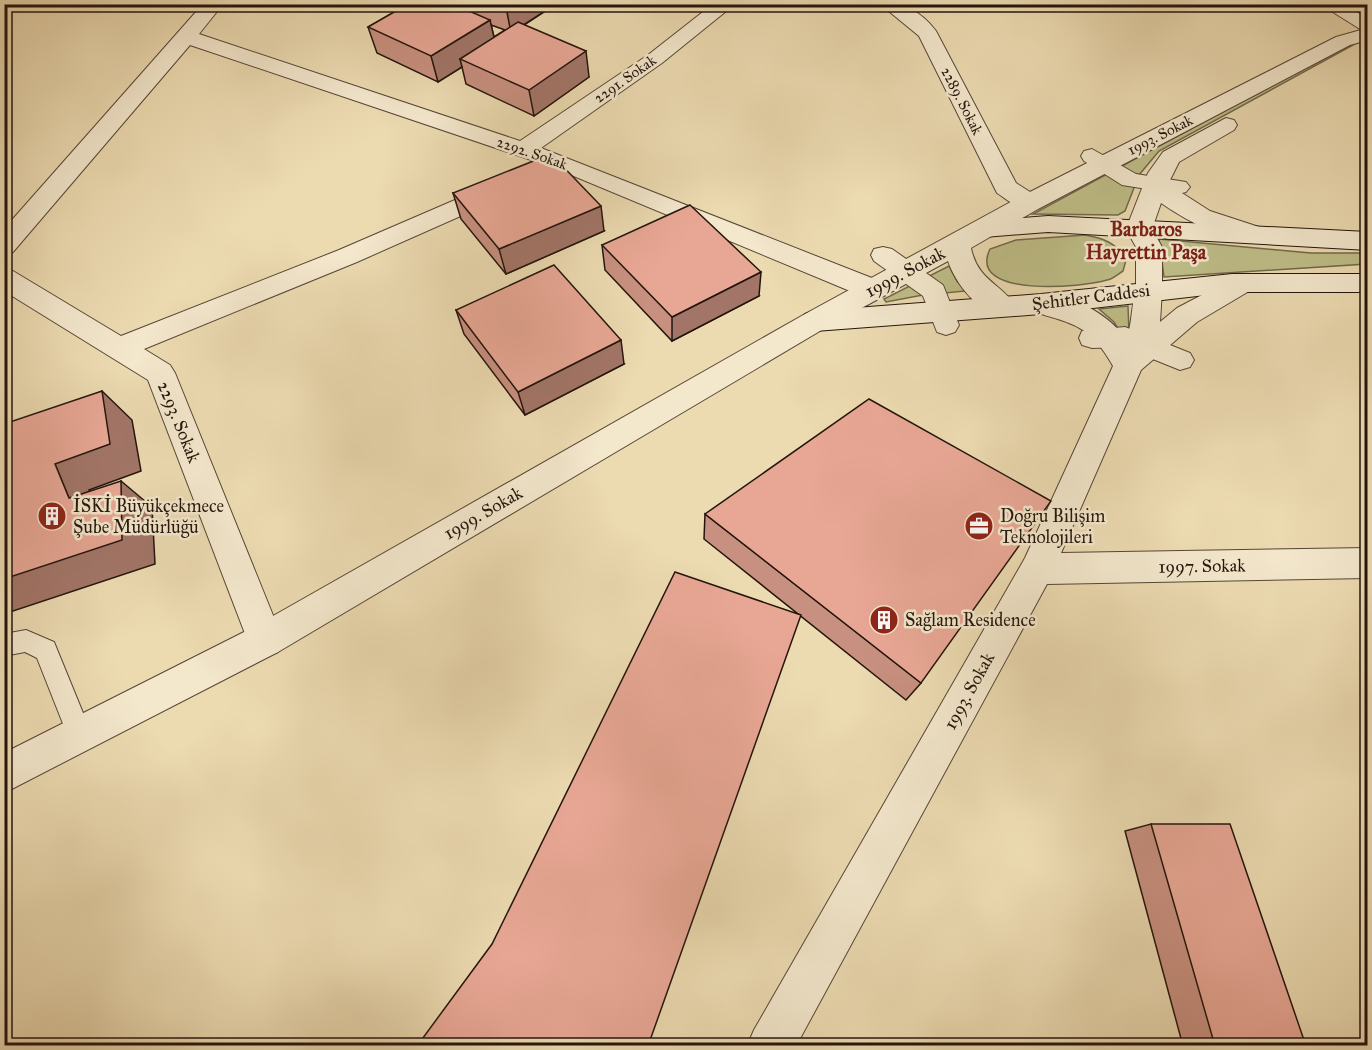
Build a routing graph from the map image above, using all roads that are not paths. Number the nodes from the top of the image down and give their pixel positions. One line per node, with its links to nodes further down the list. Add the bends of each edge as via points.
1 (214, 4): 7 (street)
2 (726, 4): 9 (street, 2291. Sokak, via 655,59)
3 (889, 4): 13 (street, 2289. Sokak, via 922,26 931,25 1006,188)
4 (1329, 4): 5 (street)
5 (1368, 28)
6 (1368, 34): 10 (street, 1993. Sokak, via 1343,41)
7 (186, 37): 9 (street, 2292. Sokak); 19 (street)
8 (1368, 39): 12 (street, 1993. Sokak, via 1354,55 1171,157 1160,173)
9 (522, 150): 11 (street, 2292. Sokak)
10 (1098, 160): 12 (street, via 1130,180); 13 (street, 1993. Sokak)
11 (560, 162): 25 (street, 2292. Sokak); 32 (street, via 348,256)
12 (1163, 185): 15 (street, 1993. Sokak); 16 (street, via 1182,208 1205,220)
13 (1029, 202): 14 (street, 1993. Sokak)
14 (984, 229): 15 (street, via 1048,224); 18 (street, 1993. Sokak)
15 (1139, 229): 16 (street); 26 (street, 1993. Sokak, via 1149,247)
16 (1253, 234): 17 (street)
17 (1368, 241)
18 (957, 244): 21 (street, 1999. Sokak); 28 (street, via 959,262 972,284)
19 (4, 246)
20 (883, 255): 21 (street)
21 (906, 271): 25 (street, 1999. Sokak); 29 (street, via 934,291)
22 (4, 278): 32 (street, 2293. Sokak)
23 (1242, 283): 24 (street, Şehitler Caddesi); 26 (street, Şehitler Caddesi); 31 (street)
24 (1368, 283)
25 (872, 289): 30 (street, 1999. Sokak)
26 (1149, 290): 27 (street, Şehitler Caddesi); 31 (street, 1993. Sokak, via 1146,326)
27 (1041, 304): 28 (street, Şehitler Caddesi); 31 (street, via 1082,313)
28 (1002, 307): 29 (street, Şehitler Caddesi)
29 (944, 318): 30 (street, Şehitler Caddesi)
30 (815, 321): 36 (street, 1999. Sokak)
31 (1124, 346): 33 (street); 35 (street, 1993. Sokak)
32 (119, 348): 36 (street, 2293. Sokak, via 160,373)
33 (1180, 360)
34 (1368, 563): 35 (street, 1997. Sokak)
35 (1037, 570): 40 (street, 1993. Sokak)
36 (265, 640): 38 (street, 1999. Sokak)
37 (4, 645): 38 (lane, via 26,641 46,650)
38 (80, 735): 39 (street, 1999. Sokak)
39 (4, 774)
40 (770, 1046)

